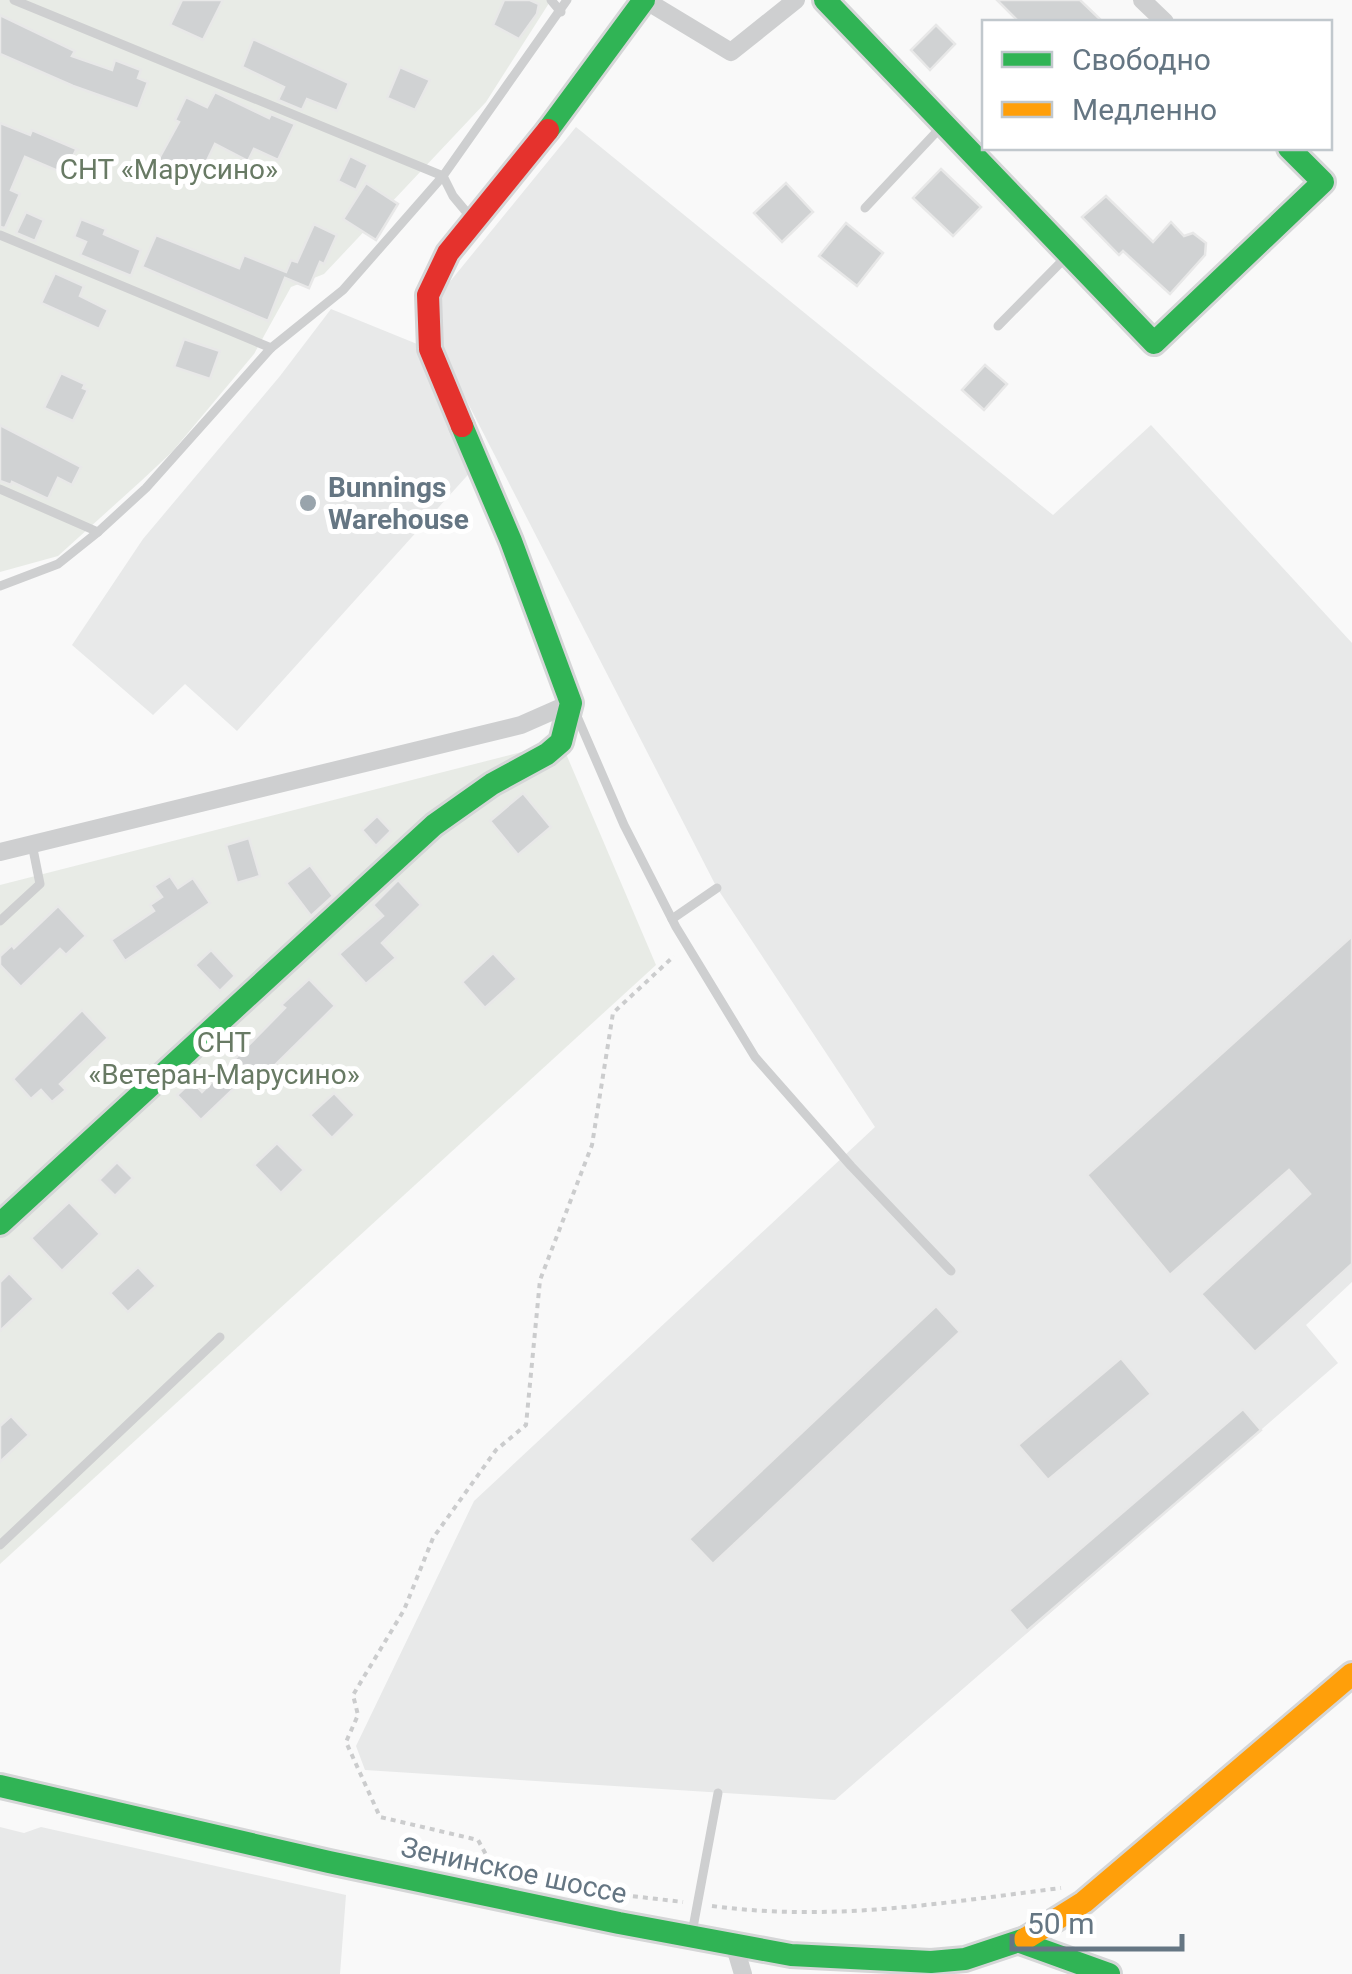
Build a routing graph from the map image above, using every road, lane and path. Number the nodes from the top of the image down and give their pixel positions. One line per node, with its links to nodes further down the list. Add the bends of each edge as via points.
1 (14, 0): 12 (lane)
2 (551, 0): 8 (lane)
3 (567, 0): 8 (lane)
4 (645, 0): 5 (street, via 731,52); 14 (street)
5 (796, 0)
6 (825, 0): 10 (street)
7 (1142, 0): 9 (street)
8 (561, 12): 12 (lane)
9 (1163, 20)
10 (944, 124): 13 (lane); 16 (street)
11 (1291, 150): 16 (street, via 1324,182 1154,343)
12 (443, 176): 14 (lane); 18 (lane, via 343,290)
13 (865, 208)
14 (474, 222): 22 (street, via 448,253 428,295 430,349)
15 (0, 235): 18 (lane)
16 (1069, 254): 17 (lane)
17 (998, 326)
18 (271, 348): 20 (lane)
19 (0, 489): 20 (lane)
20 (98, 532): 21 (lane, via 58,564)
21 (0, 586)
22 (571, 703): 23 (street, via 521,725); 26 (lane); 29 (street, via 560,742 547,754 434,826)
23 (32, 844): 24 (street); 27 (lane, via 40,884)
24 (0, 852)
25 (717, 888): 26 (lane)
26 (672, 919): 28 (lane)
27 (0, 921)
28 (686, 945): 30 (lane, via 755,1057); 36 (path, via 613,1013 592,1145 540,1280 526,1425 496,1450 433,1538 404,1610 353,1695 358,1715 346,1742 380,1817 478,1840 494,1871)
29 (0, 1224)
30 (951, 1271)
31 (220, 1338): 32 (lane)
32 (0, 1545)
33 (1352, 1674): 41 (street, Зенинское шоссе, via 1084,1902)
34 (0, 1786): 40 (street, Зенинское шоссе)
35 (718, 1793): 39 (lane)
36 (506, 1874)
37 (1070, 1886): 39 (path, via 868,1912 759,1912)
38 (623, 1894): 39 (path)
39 (697, 1904): 40 (lane)
40 (692, 1936): 42 (street, Зенинское шоссе)
41 (1020, 1942): 42 (street, Зенинское шоссе, via 930,1962 792,1955); 44 (street)
42 (734, 1944): 43 (street)
43 (743, 1974)
44 (1109, 1974)

